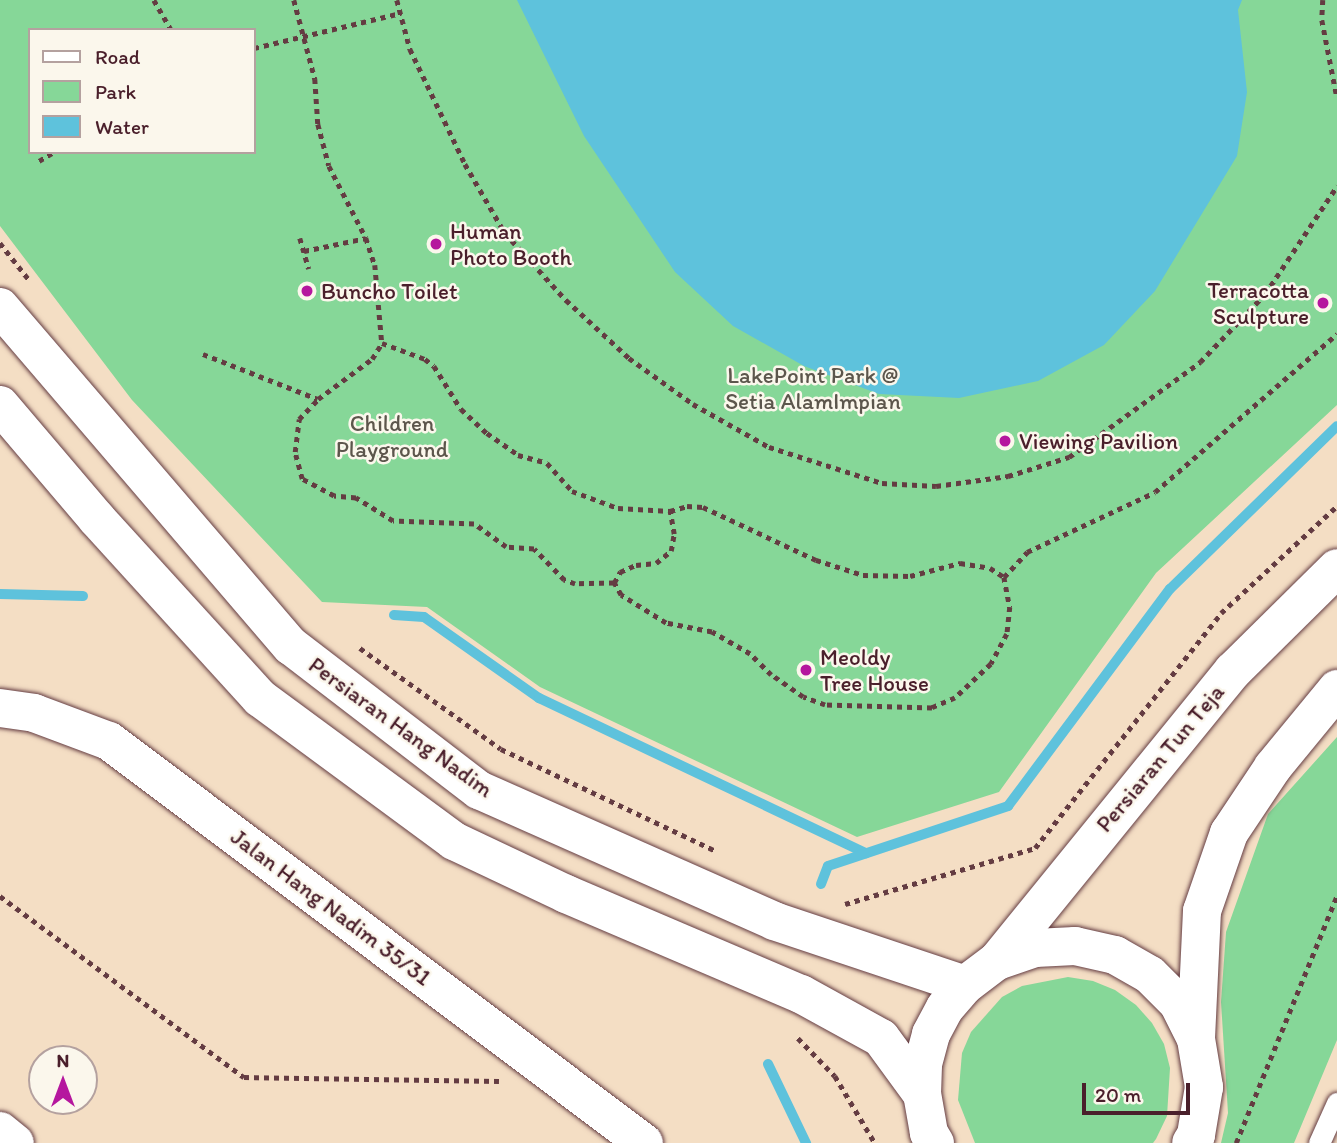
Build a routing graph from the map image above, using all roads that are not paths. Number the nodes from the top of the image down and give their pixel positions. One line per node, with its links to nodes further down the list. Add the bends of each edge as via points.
1 (0, 307): 7 (street, Persiaran Hang Nadim, via 291,646 479,790 774,921)
2 (0, 405): 9 (street, via 260,698 454,841 801,994 881,1038)
3 (1337, 568): 6 (street, Persiaran Tun Teja, via 1233,671)
4 (1337, 689): 8 (street, via 1273,767 1229,833 1202,911)
5 (0, 708): 12 (street, Jalan Hang Nadim 35/31, via 34,713 109,741)
6 (997, 961): 7 (street); 8 (street, via 1035,948 1075,946 1115,955 1150,975 1178,1003)
7 (965, 985): 9 (street, via 931,1034)
8 (1196, 1039): 16 (street, via 1204,1087)
9 (922, 1094): 15 (street)
10 (1337, 1103): 17 (lane)
11 (0, 1131): 13 (street)
12 (605, 1131): 14 (street, Jalan Hang Nadim 35/31)
13 (15, 1143)
14 (645, 1143)
15 (935, 1143)
16 (1191, 1143)
17 (1320, 1143)

